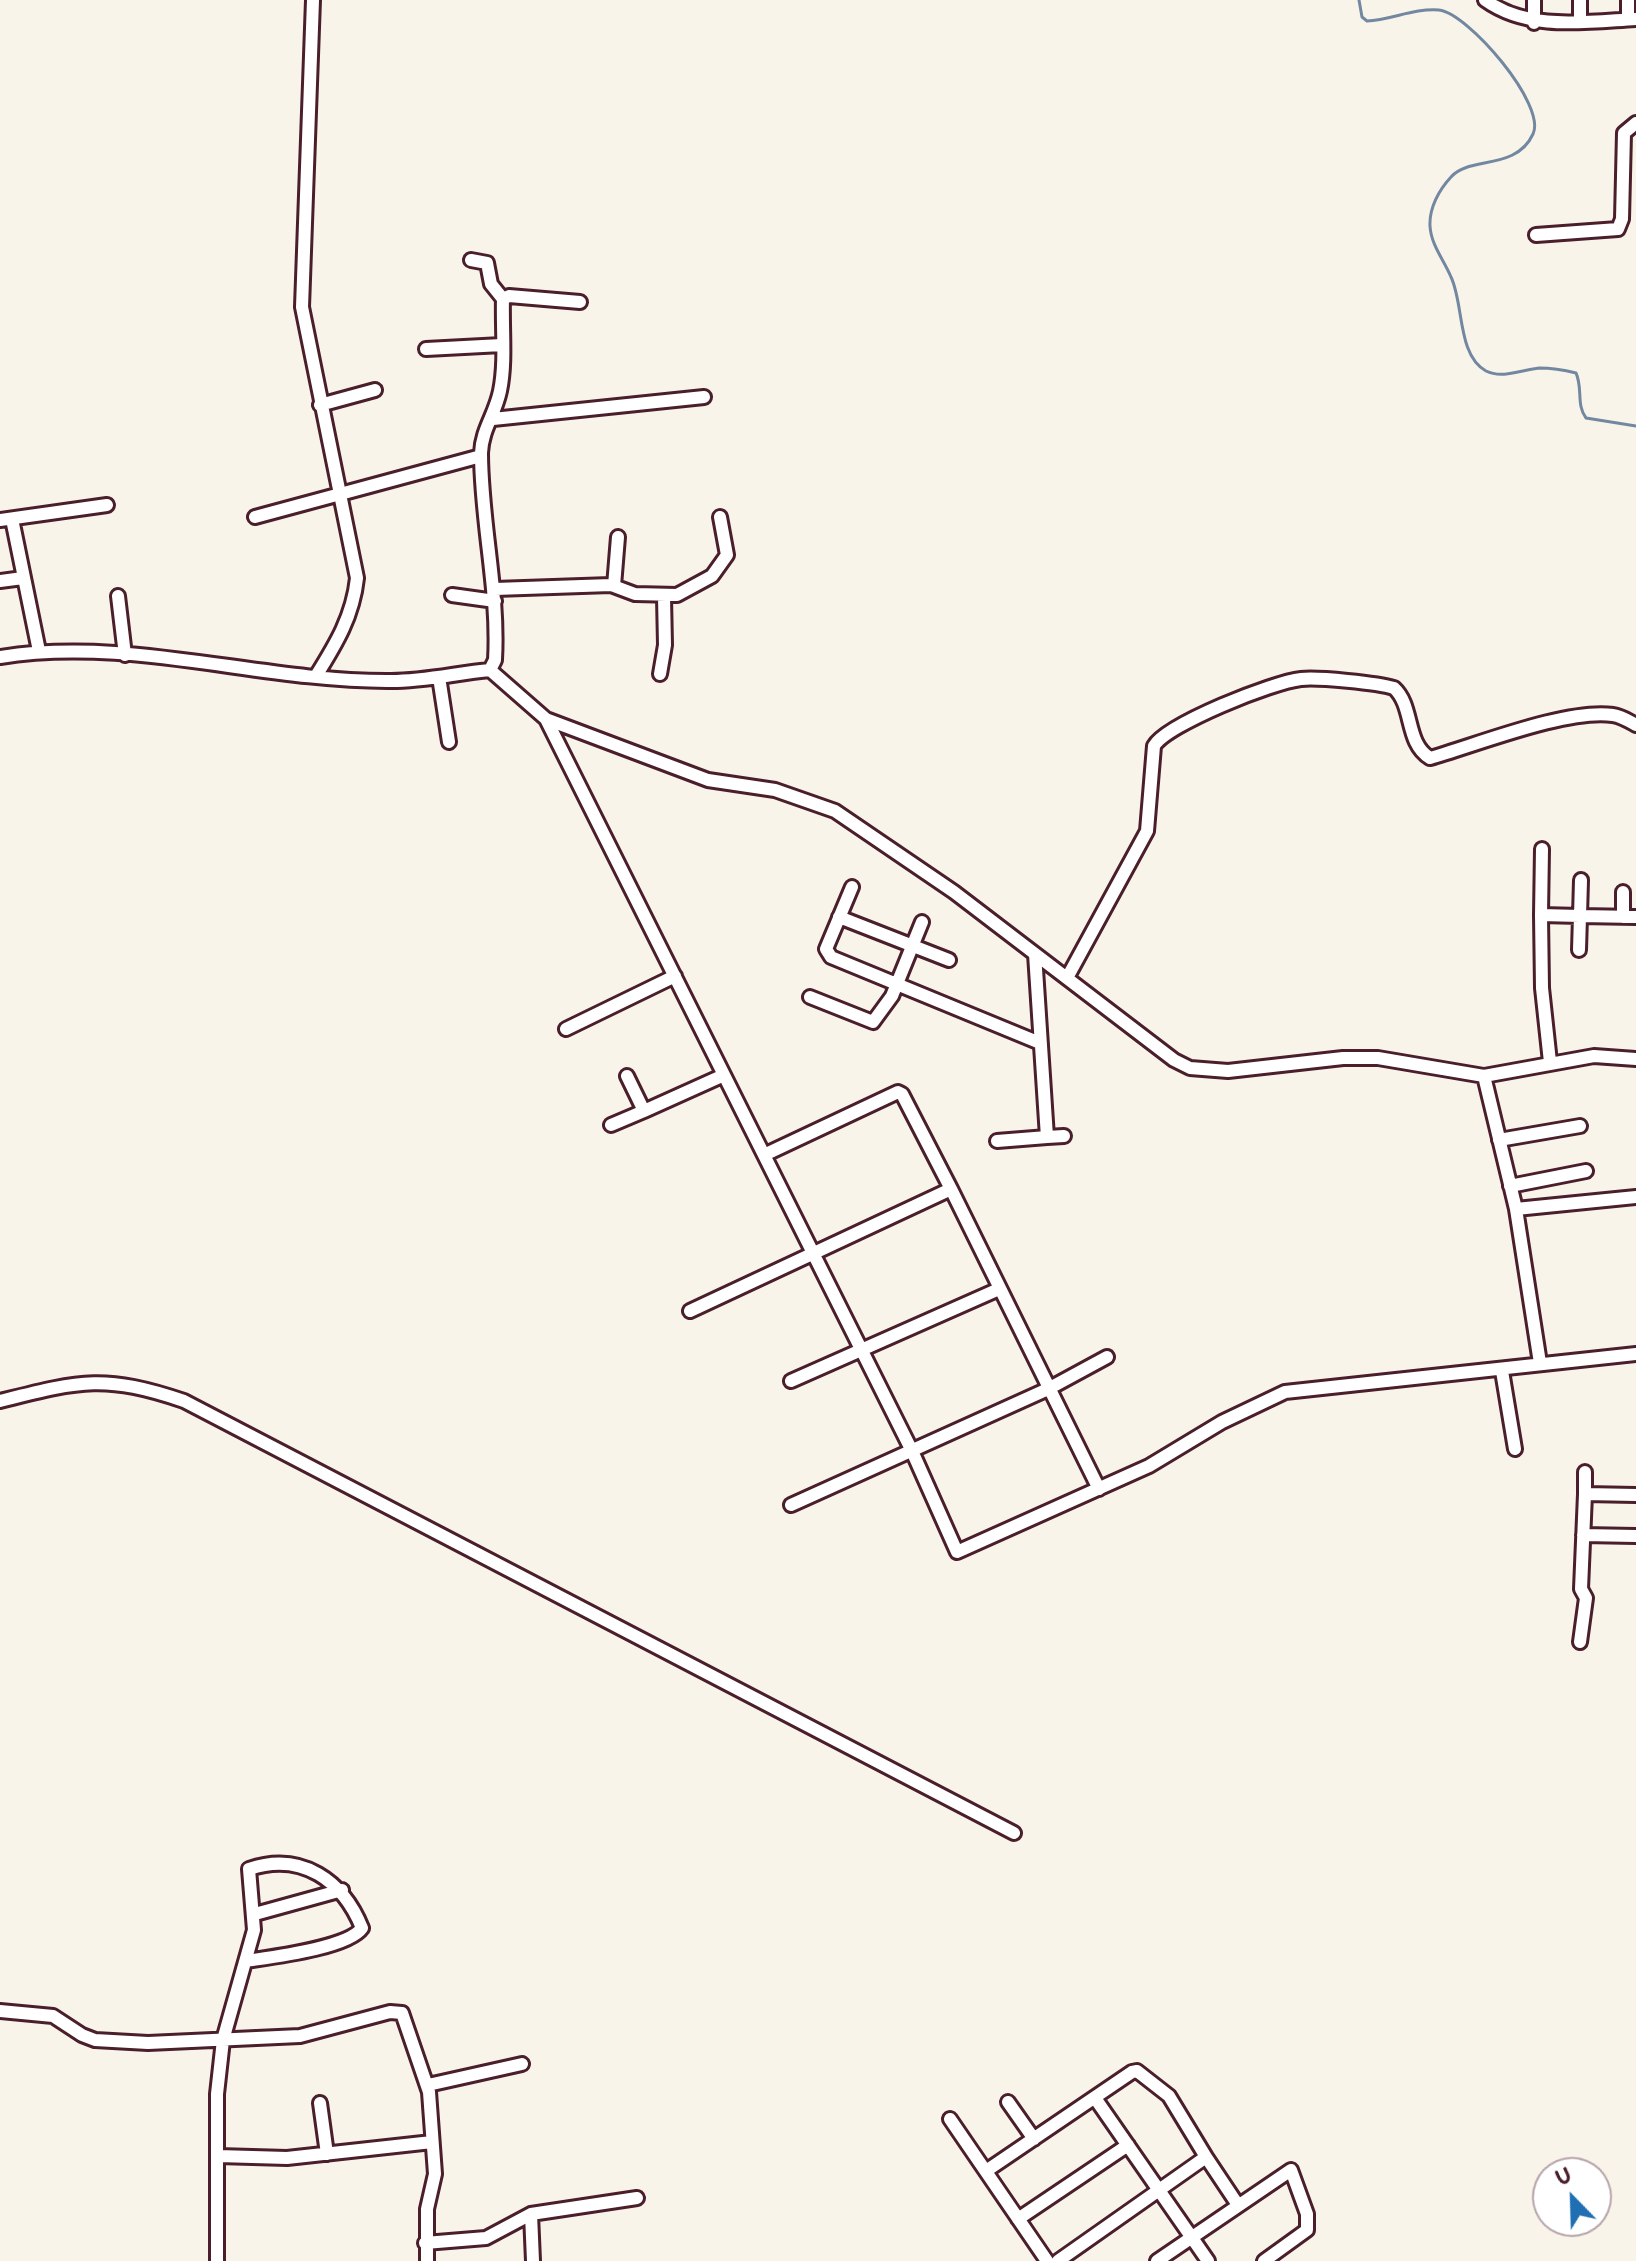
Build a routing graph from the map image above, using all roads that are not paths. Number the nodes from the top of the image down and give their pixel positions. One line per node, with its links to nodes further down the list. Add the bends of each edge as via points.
1 (313, 0): 18 (street, via 302,307)
2 (1534, 0): 8 (street)
3 (1580, 0): 7 (street)
4 (1628, 0): 6 (street)
5 (1487, 1): 8 (street, via 1501,13)
6 (1632, 19): 7 (street)
7 (1580, 20): 8 (street)
8 (1534, 23)
9 (1636, 123): 10 (street, via 1624,133 1618,229)
10 (1536, 235)
11 (471, 260): 12 (street, via 487,263 491,284)
12 (503, 299): 13 (street); 14 (street)
13 (580, 302)
14 (502, 345): 15 (street); 19 (street)
15 (426, 349)
16 (375, 390): 18 (street)
17 (704, 397): 19 (street)
18 (320, 405): 21 (street)
19 (493, 419): 20 (street, via 484,428)
20 (481, 456): 21 (street); 31 (street)
21 (339, 494): 23 (street); 39 (street, via 355,593 341,636)
22 (107, 505): 25 (street)
23 (255, 517)
24 (720, 517): 33 (street, via 725,558 712,576 691,590)
25 (6, 520): 27 (street)
26 (618, 537): 29 (street)
27 (23, 578): 28 (street); 34 (street)
28 (0, 581)
29 (614, 586): 31 (street); 33 (street)
30 (452, 595): 31 (street)
31 (495, 595): 37 (street, via 495,660)
32 (118, 596): 35 (street)
33 (664, 597): 38 (street)
34 (39, 651): 35 (street); 36 (street)
35 (125, 655): 39 (street)
36 (0, 657)
37 (490, 670): 40 (street); 41 (street)
38 (660, 674)
39 (316, 676): 40 (street, via 388,681)
40 (439, 677): 43 (street)
41 (546, 719): 55 (street, via 708,780 815,801 906,857); 57 (street)
42 (1636, 725): 58 (street, via 1617,716 1580,718 1430,758 1413,737 1394,688 1300,679 1194,719 1160,737 1154,746 1147,831)
43 (449, 742)
44 (1542, 849): 48 (street)
45 (1581, 880): 49 (street)
46 (852, 887): 50 (street)
47 (1623, 892): 51 (street)
48 (1541, 915): 49 (street); 64 (street)
49 (1580, 916): 51 (street); 54 (street)
50 (839, 917): 53 (street); 59 (street, via 826,949 831,957)
51 (1629, 917)
52 (922, 922): 53 (street)
53 (913, 946): 56 (street); 59 (street)
54 (1579, 950)
55 (1035, 954): 58 (street); 62 (street)
56 (949, 960)
57 (675, 976): 61 (street); 65 (street)
58 (1067, 978): 67 (street, via 1190,1068 1228,1071 1378,1058)
59 (898, 985): 60 (street, via 870,1023); 62 (street)
60 (810, 997)
61 (566, 1029)
62 (1040, 1043): 72 (street)
63 (1636, 1059): 64 (street, via 1594,1056)
64 (1550, 1062): 67 (street)
65 (724, 1075): 68 (street); 75 (street)
66 (627, 1076): 68 (street)
67 (1484, 1076): 73 (street)
68 (644, 1111): 69 (street)
69 (611, 1125)
70 (1580, 1126): 73 (street)
71 (1064, 1136): 72 (street)
72 (1047, 1137): 74 (street)
73 (1499, 1140): 77 (street)
74 (997, 1141)
75 (764, 1155): 78 (street, via 898,1092); 81 (street)
76 (1586, 1171): 77 (street)
77 (1510, 1186): 80 (street)
78 (951, 1189): 81 (street); 82 (street)
79 (1636, 1197): 80 (street)
80 (1516, 1209): 87 (street)
81 (811, 1254): 83 (street); 84 (street)
82 (999, 1289): 84 (street); 90 (street)
83 (690, 1311)
84 (861, 1353): 89 (street); 93 (street)
85 (1636, 1354): 87 (street)
86 (1107, 1357): 90 (street)
87 (1540, 1363): 88 (street)
88 (1502, 1371): 92 (street); 95 (street, via 1285,1392)
89 (791, 1381)
90 (1048, 1389): 93 (street); 95 (street)
91 (0, 1401): 102 (street, via 54,1387 106,1382 136,1385 184,1401)
92 (1515, 1449)
93 (912, 1451): 95 (street, via 957,1552); 98 (street)
94 (1585, 1472): 96 (street)
95 (1099, 1489)
96 (1585, 1494): 97 (street); 99 (street)
97 (1636, 1495)
98 (791, 1505)
99 (1583, 1535): 100 (street); 101 (street, via 1581,1589 1586,1598)
100 (1636, 1536)
101 (1580, 1642)
102 (1014, 1833)
103 (342, 1890): 104 (street); 104 (street, via 298,1866 258,1866 248,1872); 105 (street, via 362,1932)
104 (255, 1914): 105 (street)
105 (246, 1961): 107 (street)
106 (0, 2011): 107 (street, via 53,2016 95,2040)
107 (223, 2040): 109 (street, via 300,2036 396,2011 405,2019); 118 (street)
108 (522, 2064): 109 (street)
109 (428, 2085): 115 (street)
110 (1095, 2098): 114 (street); 116 (street); 119 (street, via 1137,2071 1169,2096)
111 (1008, 2102): 114 (street)
112 (320, 2103): 117 (street)
113 (950, 2119): 120 (street)
114 (1034, 2139): 120 (street)
115 (432, 2142): 117 (street); 127 (street, via 435,2174)
116 (1128, 2145): 121 (street); 125 (street)
117 (327, 2154): 118 (street)
118 (218, 2156): 128 (street)
119 (1206, 2157): 121 (street); 123 (street)
120 (986, 2171): 125 (street)
121 (1160, 2189): 126 (street); 132 (street)
122 (637, 2198): 124 (street)
123 (1238, 2205): 126 (street); 135 (street, via 1293,2172 1307,2230)
124 (531, 2214): 127 (street, via 486,2238); 130 (street)
125 (1018, 2219): 131 (street)
126 (1192, 2237): 133 (street); 134 (street)
127 (425, 2243): 129 (street)
128 (217, 2261)
129 (427, 2261)
130 (533, 2261)
131 (1047, 2261)
132 (1058, 2261)
133 (1157, 2261)
134 (1208, 2261)
135 (1264, 2261)

